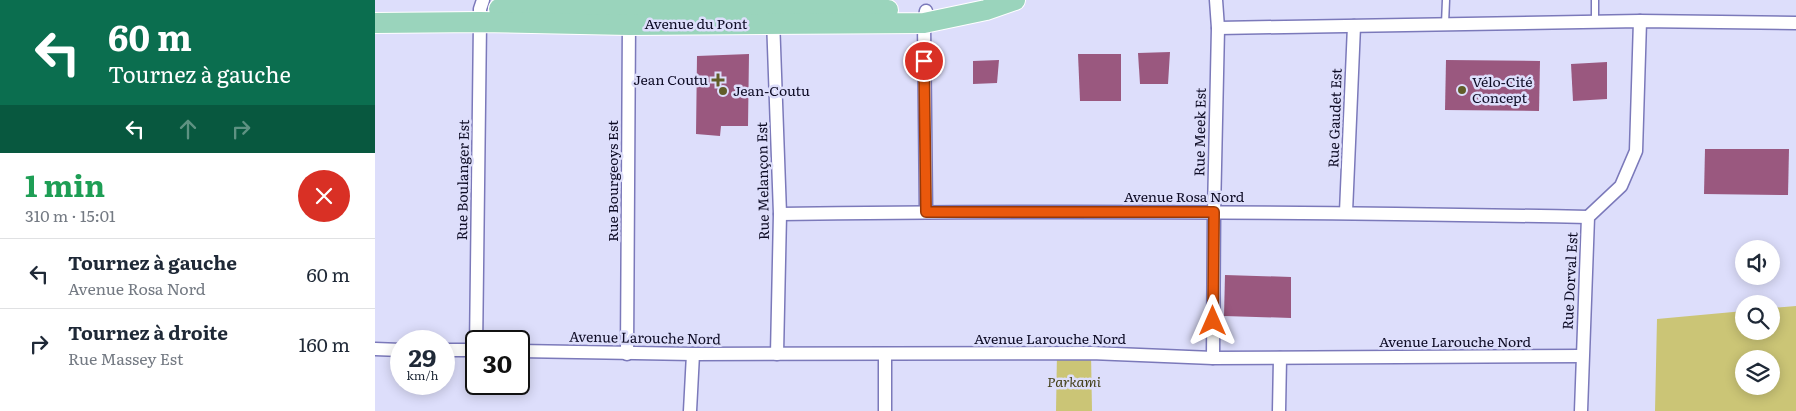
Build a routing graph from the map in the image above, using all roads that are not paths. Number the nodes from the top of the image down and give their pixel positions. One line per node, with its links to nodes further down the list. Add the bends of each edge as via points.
1 (971, 0): 10 (main road, Avenue du Pont)
2 (1015, 0): 10 (main road, Avenue du Pont, via 986,10)
3 (1216, 0): 17 (street, Rue Meek Est)
4 (1446, 0): 15 (lane)
5 (1595, 0): 12 (lane)
6 (375, 10): 7 (main road, Avenue du Pont)
7 (481, 10): 8 (main road, Avenue du Pont); 13 (main road, Avenue du Pont); 23 (street, Rue Boulanger Est)
8 (630, 11): 9 (main road, Avenue du Pont); 27 (street, Rue Bourgeoys Est)
9 (773, 16): 10 (main road, Avenue du Pont); 21 (street, Rue Melançon Est)
10 (925, 17): 18 (street)
11 (1640, 21): 12 (street); 14 (street); 22 (street, Rue Dorval Est, via 1636,152 1621,186)
12 (1595, 22): 15 (street)
13 (375, 23)
14 (1796, 23)
15 (1445, 24): 16 (street)
16 (1353, 26): 17 (street); 20 (street, Rue Gaudet Est)
17 (1218, 28): 19 (street, Rue Meek Est)
18 (926, 212): 19 (street, Avenue Rosa Nord); 21 (street, Avenue Rosa Nord)
19 (1214, 212): 20 (street, Avenue Rosa Nord); 32 (street, Rue Meek Est)
20 (1346, 212): 22 (street, Avenue Rosa Nord)
21 (780, 214): 29 (street, Rue Melançon Est)
22 (1588, 217): 31 (street, Rue Dorval Est)
23 (476, 330)
24 (375, 349): 25 (street)
25 (390, 350)
26 (530, 351): 27 (street, Avenue Larouche Nord)
27 (627, 354): 28 (street, Avenue Larouche Nord)
28 (693, 354): 29 (street, Avenue Larouche Nord); 34 (street)
29 (777, 354): 30 (street, Avenue Larouche Nord)
30 (885, 354): 32 (street, Avenue Larouche Nord, via 1091,353); 35 (street)
31 (1582, 356): 33 (street, Avenue Larouche Nord); 37 (street, Rue Dorval Est)
32 (1213, 358): 33 (street, Avenue Larouche Nord)
33 (1280, 358): 36 (street)
34 (690, 411)
35 (885, 411)
36 (1279, 411)
37 (1581, 411)

